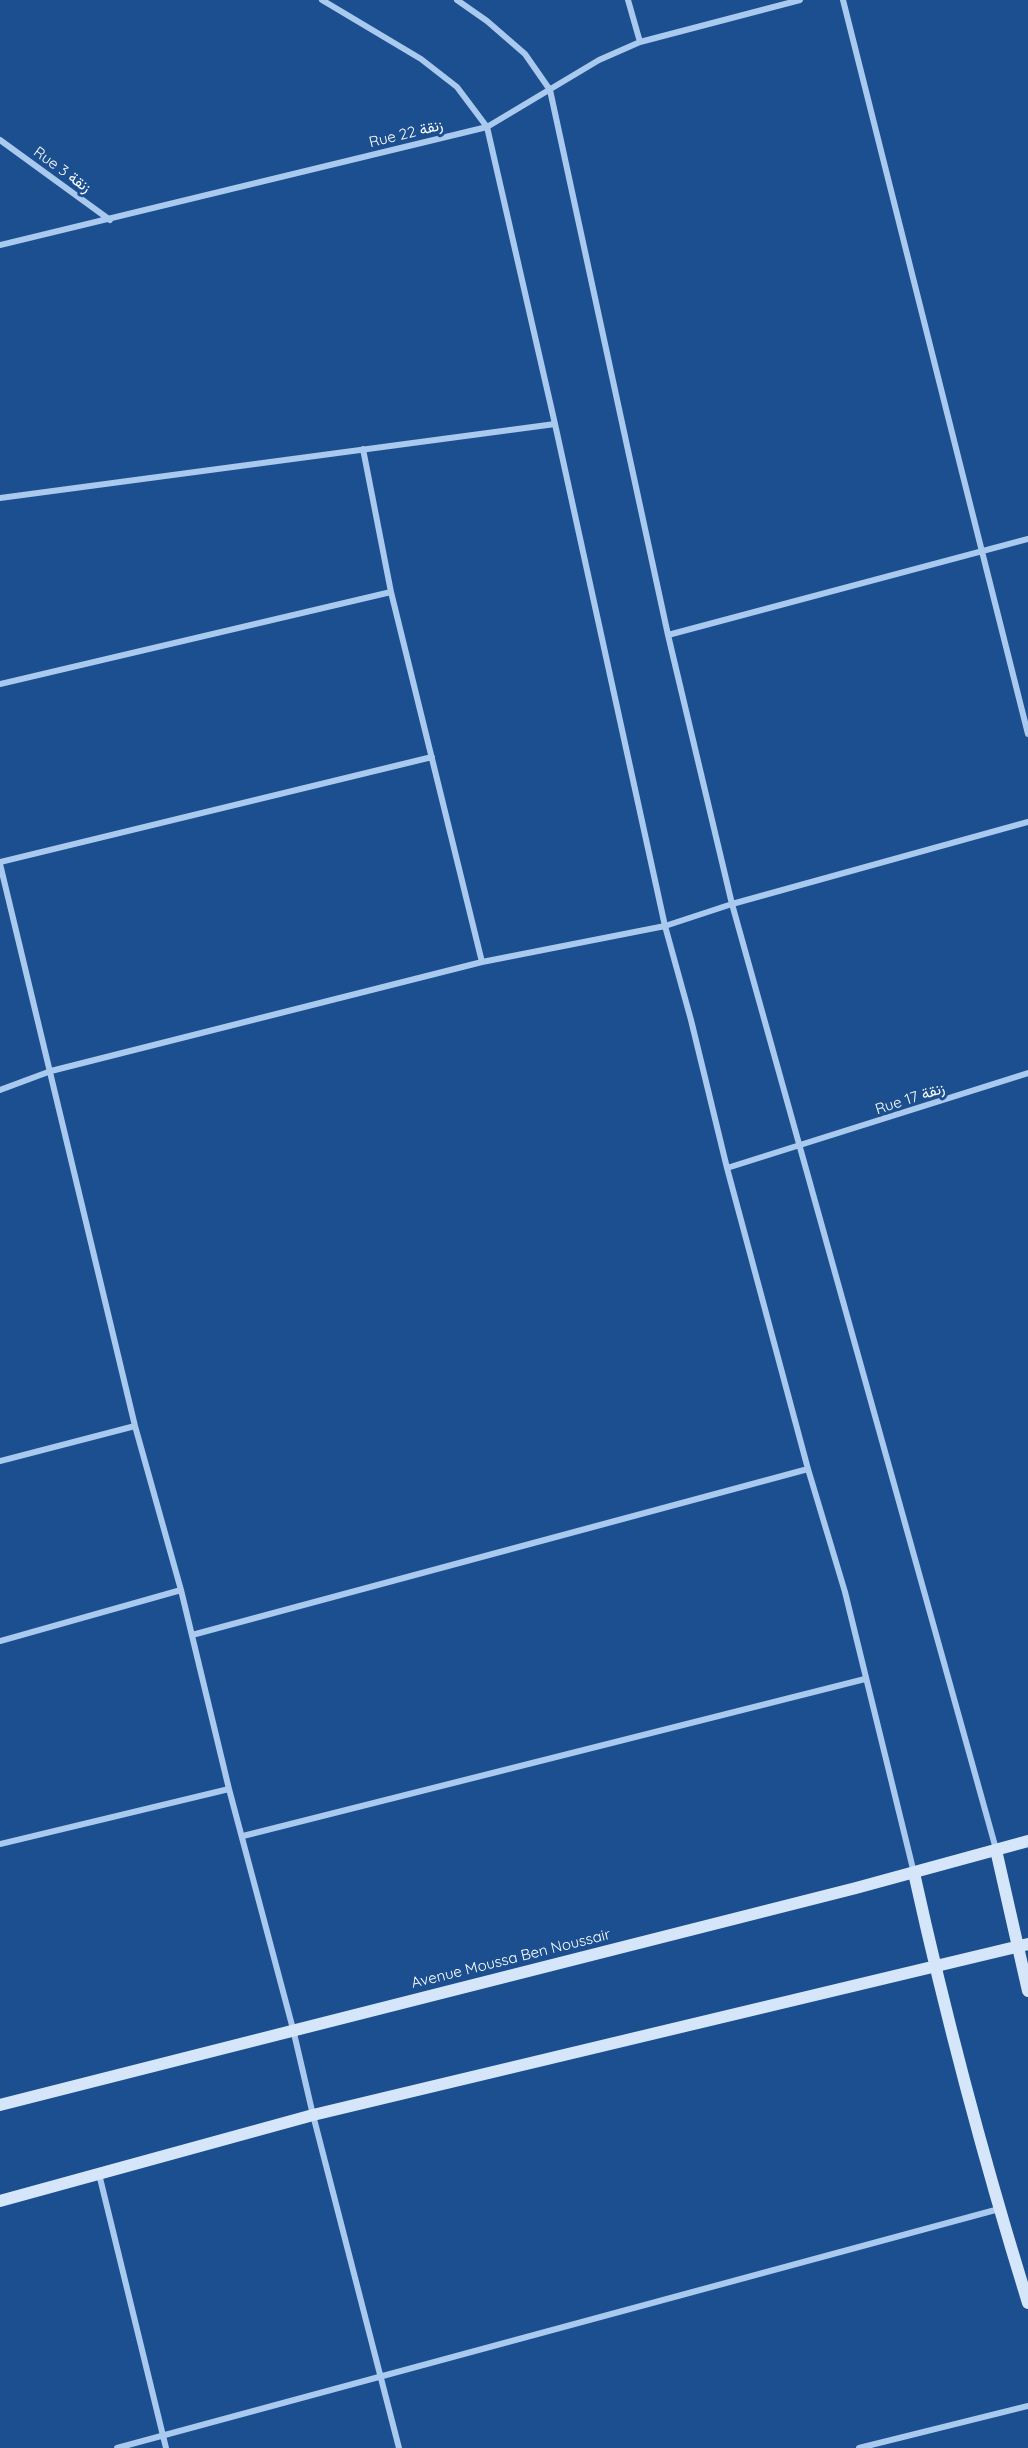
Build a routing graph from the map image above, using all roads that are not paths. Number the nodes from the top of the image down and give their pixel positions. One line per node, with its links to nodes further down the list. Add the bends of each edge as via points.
1 (322, 0): 8 (street, via 421,59 457,87)
2 (457, 0): 7 (street, via 525,54)
3 (628, 0): 6 (street)
4 (800, 0): 6 (street, Rue 22 زنقة)
5 (843, 0): 16 (street)
6 (640, 42): 7 (street, Rue 22 زنقة, via 599,60)
7 (550, 90): 8 (street, Rue 22 زنقة); 18 (street)
8 (487, 127): 10 (street, Rue 22 زنقة); 12 (street)
9 (0, 140): 10 (street, Rue 3 زنقة)
10 (110, 220): 11 (street, Rue 22 زنقة)
11 (0, 245)
12 (555, 424): 13 (street); 25 (street)
13 (363, 449): 14 (street); 17 (street)
14 (0, 498)
15 (1028, 539): 16 (street)
16 (981, 551): 18 (street); 20 (street)
17 (392, 592): 19 (street); 21 (street)
18 (668, 635): 24 (street)
19 (0, 684)
20 (1028, 734)
21 (432, 758): 23 (street); 26 (street)
22 (1028, 822): 24 (street)
23 (0, 863): 27 (street)
24 (732, 904): 25 (street); 30 (street)
25 (665, 926): 26 (street); 31 (street)
26 (482, 962): 27 (street)
27 (51, 1071): 29 (street); 32 (street)
28 (1028, 1073): 30 (street, Rue 17 زنقة)
29 (0, 1090)
30 (799, 1148): 31 (street, Rue 17 زنقة); 43 (street)
31 (727, 1168): 34 (street)
32 (135, 1426): 33 (street); 35 (street)
33 (0, 1461)
34 (808, 1469): 36 (street); 38 (street)
35 (181, 1590): 36 (street); 37 (street)
36 (192, 1635): 39 (street)
37 (0, 1641)
38 (866, 1678): 40 (street); 44 (street)
39 (229, 1789): 40 (street); 42 (street)
40 (243, 1836): 48 (street)
41 (1028, 1841): 43 (street, Avenue Moussa Ben Noussair)
42 (0, 1844)
43 (996, 1850): 44 (street, Avenue Moussa Ben Noussair); 45 (street)
44 (914, 1873): 46 (street); 48 (street, Avenue Moussa Ben Noussair)
45 (1023, 1945): 46 (street); 47 (street)
46 (934, 1967): 50 (street); 53 (street)
47 (1028, 1991)
48 (293, 2030): 49 (street, Avenue Moussa Ben Noussair); 50 (street)
49 (0, 2105)
50 (313, 2115): 51 (street); 55 (street)
51 (99, 2174): 52 (street); 57 (street)
52 (0, 2201)
53 (999, 2209): 54 (street); 55 (street)
54 (1028, 2302)
55 (380, 2377): 57 (street); 60 (street)
56 (1028, 2406): 61 (street)
57 (163, 2436): 58 (street); 59 (street)
58 (117, 2448)
59 (166, 2448)
60 (399, 2448)
61 (859, 2448)

